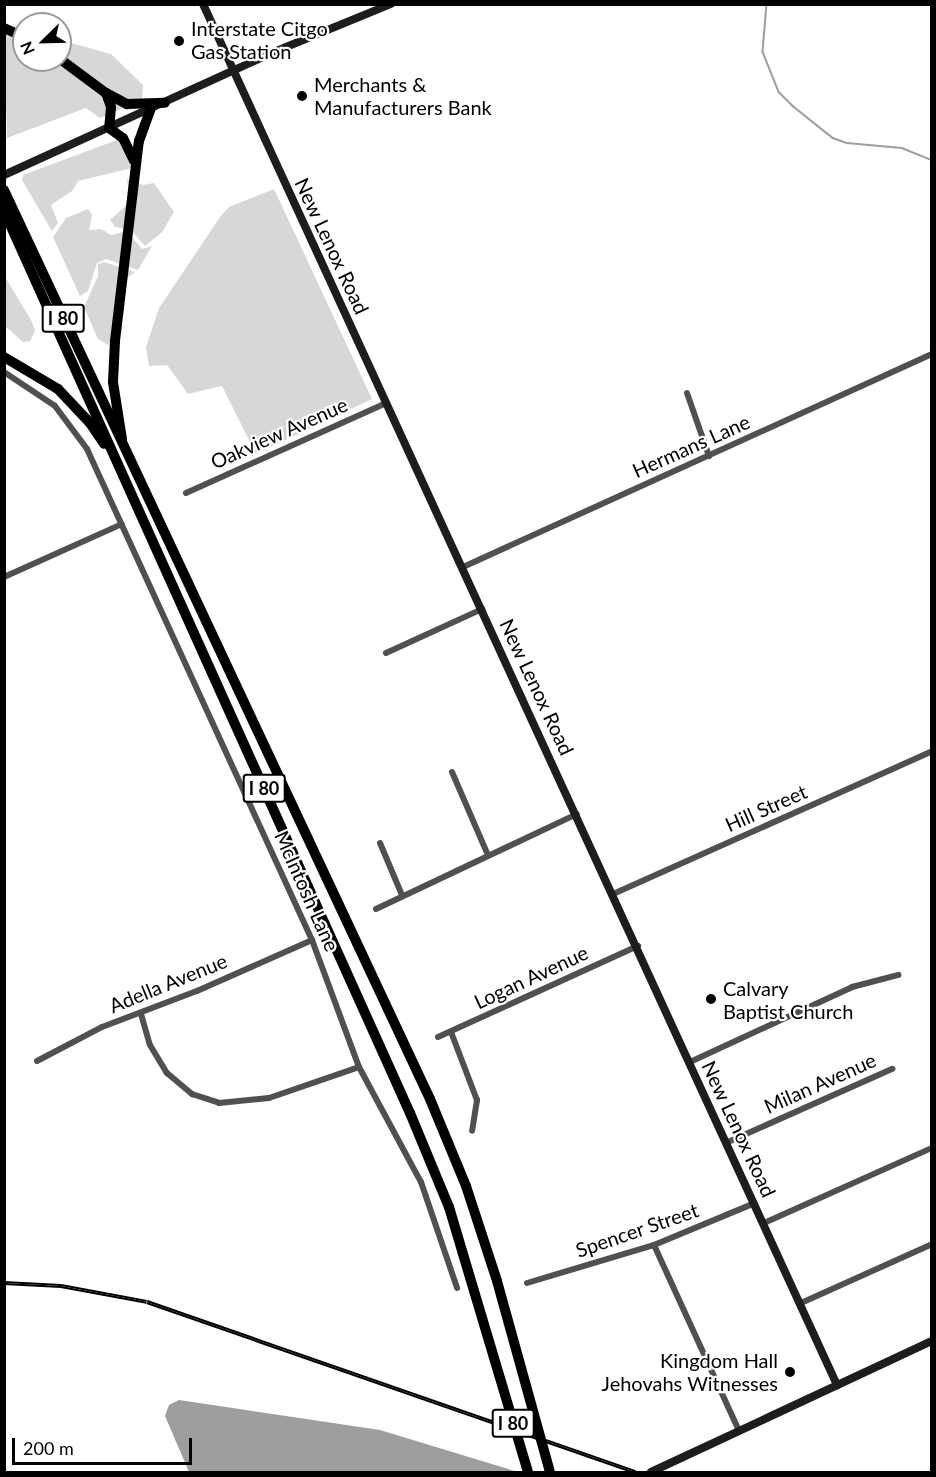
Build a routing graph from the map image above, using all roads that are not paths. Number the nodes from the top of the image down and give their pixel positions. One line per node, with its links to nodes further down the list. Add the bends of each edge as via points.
1 (204, 4): 4 (street, New Lenox Road)
2 (391, 4): 4 (street)
3 (72, 68): 5 (highway)
4 (233, 70): 6 (street); 17 (street, New Lenox Road)
5 (106, 93): 6 (highway, via 128,104); 8 (highway, via 111,107)
6 (165, 104): 7 (street)
7 (150, 110): 8 (street); 9 (highway, via 140,133)
8 (109, 128): 9 (highway, via 128,144); 10 (street)
9 (135, 164): 18 (highway, via 113,369)
10 (4, 175)
11 (4, 190): 18 (highway, I 80)
12 (4, 211): 20 (highway, I 80)
13 (932, 354): 19 (street, Hermans Lane)
14 (4, 357): 20 (highway, via 33,371 79,410)
15 (6, 373): 22 (street, McIntosh Lane, via 33,388 73,426)
16 (687, 393): 19 (street)
17 (386, 403): 21 (street, Oakview Avenue); 23 (street, New Lenox Road)
18 (122, 446): 59 (highway, I 80, via 430,1099 466,1186)
19 (710, 456): 23 (street, Hermans Lane)
20 (125, 478): 58 (highway, I 80, via 449,1208)
21 (186, 493)
22 (122, 524): 24 (street); 35 (street, McIntosh Lane)
23 (463, 567): 25 (street, New Lenox Road)
24 (4, 578)
25 (482, 609): 26 (street); 29 (street, New Lenox Road)
26 (387, 653)
27 (932, 752): 32 (street, Hill Street)
28 (452, 772): 31 (street)
29 (577, 814): 31 (street); 32 (street, New Lenox Road)
30 (380, 843): 33 (street)
31 (488, 855): 33 (street)
32 (613, 894): 36 (street, New Lenox Road)
33 (402, 896): 34 (street)
34 (376, 909)
35 (312, 939): 38 (street, Adella Avenue); 43 (street, McIntosh Lane)
36 (638, 946): 39 (street, Logan Avenue); 42 (street, New Lenox Road)
37 (898, 975): 42 (street, via 852,987)
38 (141, 1014): 41 (street, Adella Avenue, via 102,1028); 43 (street, via 150,1045 166,1073 192,1094 219,1103 269,1098)
39 (451, 1032): 40 (street, Logan Avenue); 45 (street, via 477,1100)
40 (438, 1037)
41 (37, 1061)
42 (690, 1062): 46 (street, New Lenox Road)
43 (359, 1067): 53 (street, McIntosh Lane, via 421,1182)
44 (892, 1069): 46 (street, Milan Avenue)
45 (472, 1131)
46 (728, 1142): 48 (street, New Lenox Road)
47 (932, 1148): 49 (street)
48 (755, 1203): 49 (street, New Lenox Road); 51 (street, Spencer Street)
49 (764, 1222): 54 (street, New Lenox Road)
50 (932, 1244): 54 (street)
51 (654, 1245): 52 (street, Spencer Street); 57 (street)
52 (527, 1283)
53 (457, 1288)
54 (801, 1303): 56 (street, New Lenox Road)
55 (932, 1341): 56 (street)
56 (837, 1385): 57 (street)
57 (739, 1431): 60 (street)
58 (528, 1473)
59 (550, 1473)
60 (651, 1473)

